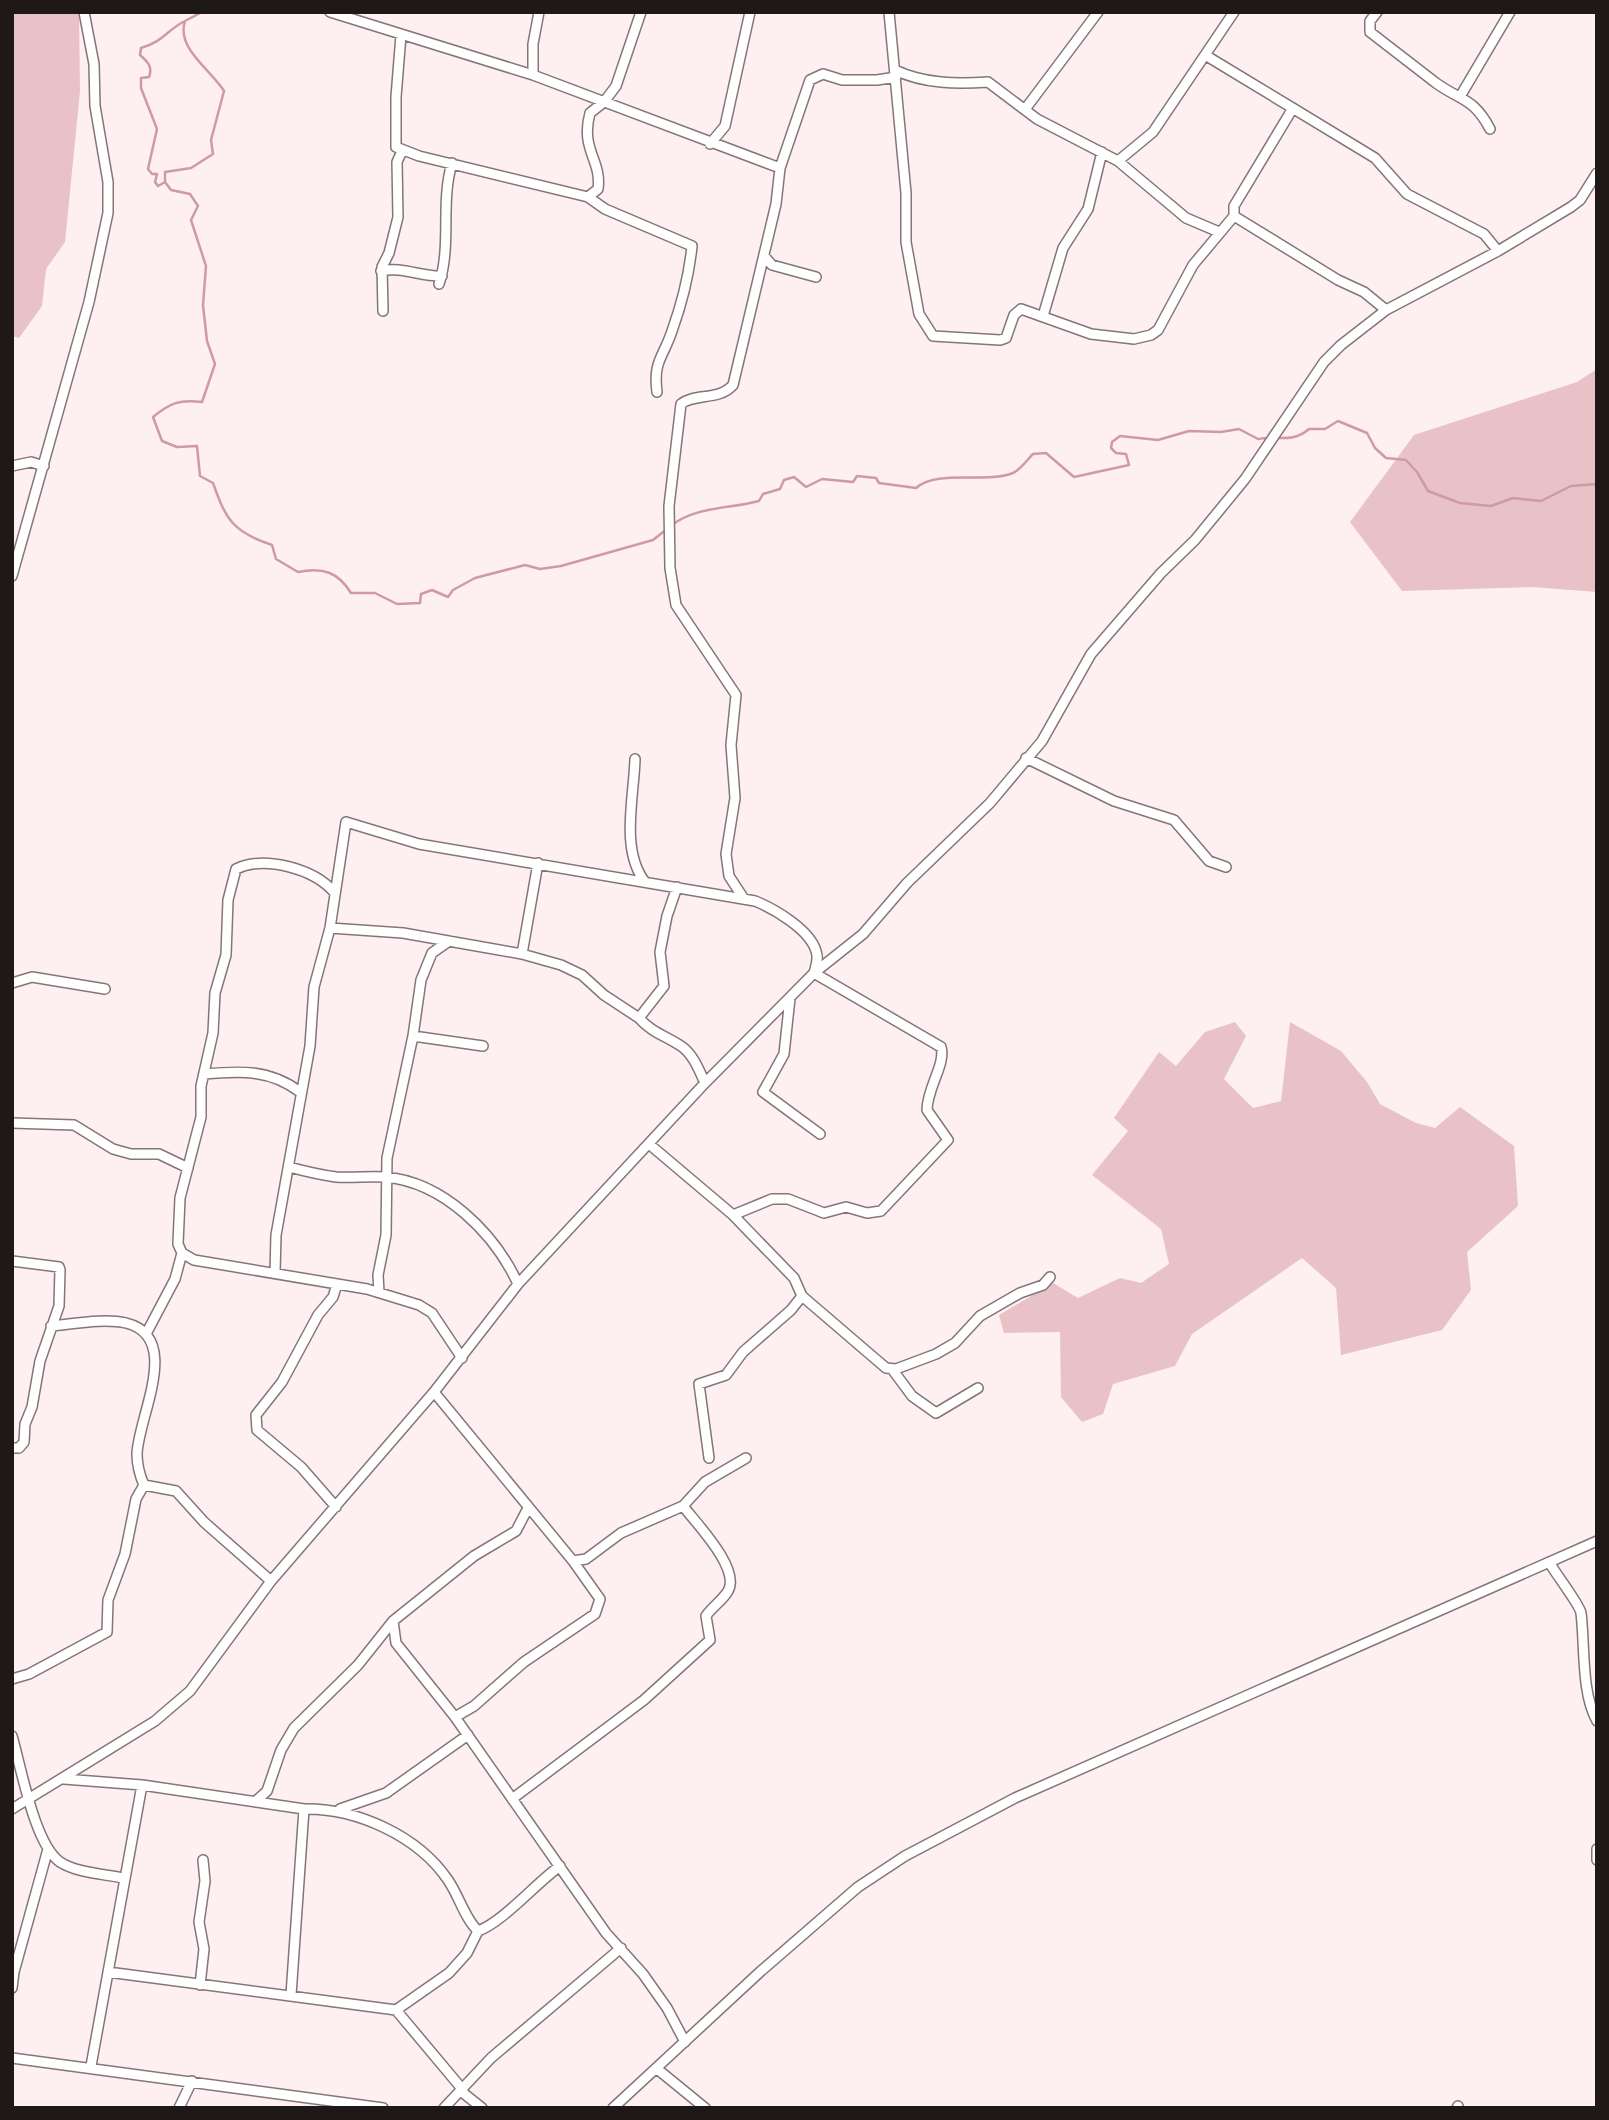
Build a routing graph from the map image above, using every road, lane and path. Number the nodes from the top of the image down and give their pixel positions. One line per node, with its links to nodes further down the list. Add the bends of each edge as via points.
1 (84, 12): 39 (street, via 108,181 108,213)
2 (330, 12): 11 (street)
3 (539, 12): 14 (street)
4 (750, 12): 20 (street, via 725,126)
5 (889, 12): 13 (street)
6 (1098, 12): 17 (street)
7 (1234, 12): 12 (street)
8 (1377, 12): 15 (street, via 1370,21 1370,32 1440,86)
9 (1510, 12): 15 (street)
10 (639, 13): 16 (street, via 623,72)
11 (401, 35): 14 (street); 21 (street, via 394,143)
12 (1205, 55): 18 (street); 23 (street, via 1153,132)
13 (896, 74): 17 (street, via 944,82 988,82); 25 (street, via 861,81 814,76); 36 (street, via 906,242 919,314 928,331 940,338 1000,340 1010,332 1017,311)
14 (533, 75): 16 (street)
15 (1461, 95): 19 (street, via 1483,115)
16 (604, 102): 20 (street, via 657,119); 27 (street, via 590,113 585,131 600,181 598,190)
17 (1026, 108): 22 (street, via 1045,124)
18 (1293, 108): 28 (street, via 1234,206); 30 (street, via 1375,158 1407,194 1484,234)
19 (1490, 129)
20 (710, 144): 25 (street)
21 (402, 151): 24 (street); 32 (street, via 397,162 398,217)
22 (1102, 152): 23 (street); 36 (street, via 1088,209 1063,248)
23 (1118, 161): 29 (street, via 1176,212)
24 (452, 163): 27 (street); 32 (street, via 446,184 447,252 440,280 401,270)
25 (780, 168): 31 (street)
26 (1597, 173): 30 (street, via 1580,200)
27 (588, 197): 37 (street, via 605,209 692,246 688,281 654,371)
28 (1234, 216): 29 (street); 34 (street, via 1338,281 1364,292)
29 (1219, 232): 36 (street, via 1193,265 1151,335 1134,339 1091,334)
30 (1498, 251): 34 (street)
31 (764, 256): 33 (street, via 772,265); 48 (street, via 733,385 705,399 681,404 669,506 676,605 736,695 731,745 735,798 726,854 729,876)
32 (382, 271): 35 (street)
33 (816, 276)
34 (1386, 310): 41 (street, via 1324,362 1245,479 1080,668 1050,729)
35 (383, 311)
36 (1043, 316)
37 (657, 392)
38 (12, 466): 39 (street)
39 (44, 466): 40 (street)
40 (12, 576)
41 (1026, 758): 44 (street, via 1114,801 1174,820 1209,861); 52 (street, via 990,803 907,883 863,934)
42 (635, 759): 45 (street, via 631,833 636,865)
43 (538, 863): 45 (street); 47 (street, via 419,844 346,822); 51 (street)
44 (1226, 867)
45 (645, 882): 46 (street)
46 (677, 887): 48 (street); 56 (street, via 660,952 664,986)
47 (334, 892): 49 (street); 59 (street, via 312,873 256,862 236,869)
48 (744, 899): 52 (street, via 764,905 808,937 817,952)
49 (330, 928): 50 (street); 61 (street, via 317,967 310,1046)
50 (449, 941): 51 (street); 57 (street, via 426,963)
51 (522, 954): 56 (street, via 572,969)
52 (814, 973): 55 (street); 68 (street, via 942,1046 943,1058 931,1083 927,1110 947,1140 874,1214 846,1207 824,1213 781,1199 763,1201)
53 (12, 983): 54 (street, via 32,977)
54 (105, 989)
55 (790, 998): 60 (street); 63 (street, via 784,1054 763,1093)
56 (639, 1018): 60 (street, via 687,1052)
57 (413, 1036): 58 (street); 67 (street, via 387,1157)
58 (483, 1046)
59 (204, 1074): 61 (street, via 254,1072 283,1080); 66 (street, via 201,1117)
60 (705, 1083): 64 (street)
61 (300, 1092): 65 (street)
62 (12, 1123): 66 (street, via 74,1125 113,1149 159,1154)
63 (820, 1135)
64 (649, 1144): 68 (street); 74 (street)
65 (289, 1167): 67 (street, via 334,1177); 71 (street, via 275,1245)
66 (188, 1168): 69 (street, via 180,1198 178,1244)
67 (387, 1177): 74 (street, via 438,1195 461,1211 498,1247); 75 (street)
68 (733, 1215): 76 (street, via 794,1278)
69 (182, 1253): 71 (street, via 194,1260); 78 (street, via 175,1279)
70 (12, 1261): 77 (street, via 59,1267 59,1306)
71 (275, 1272): 73 (street)
72 (1050, 1277): 80 (street, via 1043,1285 980,1316 951,1346)
73 (337, 1283): 75 (street); 88 (street, via 333,1297 255,1423)
74 (518, 1284): 79 (street)
75 (379, 1292): 79 (street, via 427,1309)
76 (802, 1296): 80 (street, via 880,1364); 84 (street, via 738,1357 726,1375 699,1384)
77 (51, 1326): 78 (street, via 118,1322); 83 (street, via 24,1424 24,1442)
78 (146, 1334): 86 (street, via 156,1356 137,1453)
79 (462, 1358): 82 (street)
80 (892, 1369): 81 (street, via 912,1396 936,1413)
81 (978, 1388)
82 (434, 1392): 88 (street); 89 (street)
83 (12, 1448)
84 (709, 1458)
85 (746, 1458): 87 (street, via 705,1482)
86 (144, 1485): 93 (street, via 176,1491); 95 (street, via 134,1504 125,1554 108,1600 107,1632)
87 (683, 1506): 91 (street, via 646,1520 586,1559); 102 (street, via 721,1555 730,1580 729,1591 706,1616 710,1640 644,1699)
88 (336, 1507): 93 (street)
89 (528, 1508): 91 (street); 94 (street, via 516,1531 474,1556)
90 (1597, 1541): 92 (street)
91 (573, 1561): 96 (street, via 600,1599 595,1614)
92 (1549, 1562): 97 (street, via 1581,1609 1586,1670); 121 (street, via 952,1829 858,1887)
93 (271, 1581): 100 (street, via 190,1691 155,1721)
94 (393, 1620): 96 (street, via 396,1643); 104 (street, via 358,1665 294,1728 267,1791)
95 (12, 1679)
96 (455, 1717): 98 (street)
97 (1597, 1721)
98 (468, 1735): 102 (street); 107 (street, via 386,1793)
99 (12, 1736): 103 (street)
100 (64, 1779): 101 (street); 103 (street)
101 (142, 1785): 104 (street); 113 (street)
102 (512, 1799): 112 (street)
103 (30, 1800): 105 (street); 108 (street)
104 (257, 1800): 106 (street)
105 (12, 1809)
106 (304, 1809): 107 (street); 119 (street)
107 (337, 1810): 114 (street, via 388,1829 436,1864)
108 (48, 1849): 113 (street, via 71,1867); 118 (street)
109 (1597, 1849): 111 (street)
110 (203, 1860): 117 (street)
111 (1597, 1860)
112 (560, 1866): 114 (street, via 494,1924); 115 (street)
113 (123, 1878): 116 (street)
114 (478, 1931): 120 (street, via 449,1973)
115 (621, 1948): 121 (street, via 667,2008); 126 (street, via 491,2059)
116 (108, 1972): 117 (street); 123 (street)
117 (200, 1985): 119 (street)
118 (12, 1988)
119 (291, 1995): 120 (street)
120 (396, 2010): 126 (street)
121 (685, 2042): 124 (street)
122 (12, 2058): 123 (street)
123 (91, 2067): 125 (street)
124 (656, 2068): 131 (street); 132 (street)
125 (192, 2081): 127 (street); 128 (street)
126 (462, 2091): 129 (street); 130 (street)
127 (179, 2108)
128 (383, 2108)
129 (444, 2108)
130 (482, 2108)
131 (613, 2108)
132 (705, 2108)

